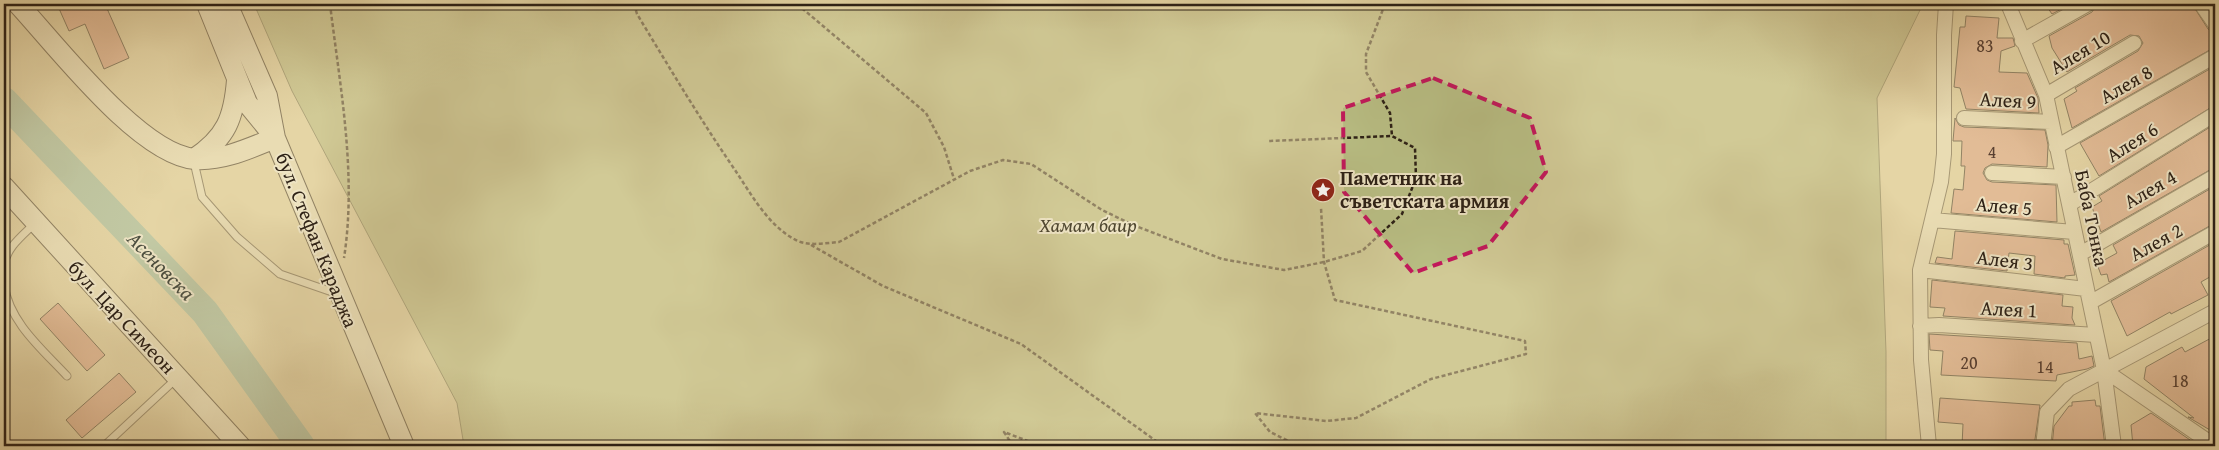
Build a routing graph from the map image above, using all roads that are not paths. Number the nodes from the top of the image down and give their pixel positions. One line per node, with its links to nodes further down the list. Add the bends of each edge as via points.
1 (18, 4): 19 (main road, бул. Стефан Караджа, via 121,117 166,151)
2 (207, 4): 12 (main road)
3 (227, 4): 17 (main road, via 268,96)
4 (1946, 4): 25 (street, via 1944,154)
5 (2008, 4): 9 (street, Баба Тонка)
6 (2088, 4): 9 (street)
7 (2201, 4): 8 (street)
8 (2215, 24)
9 (2022, 41): 13 (street, Баба Тонка)
10 (2134, 43): 13 (street, Алея 10)
11 (2215, 56): 18 (street, Алея 8)
12 (237, 76): 17 (main road, via 247,104); 19 (main road, via 230,122 221,137)
13 (2046, 95): 16 (street, Баба Тонка)
14 (2215, 114): 24 (street, Алея 6)
15 (1964, 118): 16 (street, Алея 9)
16 (2052, 122): 18 (street, Баба Тонка)
17 (275, 138): 19 (main road, бул. Стефан Караджа, via 217,158); 33 (main road, бул. Стефан Караджа)
18 (2056, 147): 22 (street, Баба Тонка)
19 (194, 159): 33 (lane, via 202,197 236,237 280,274)
20 (1992, 173): 22 (street)
21 (2215, 176): 29 (street, Алея 4)
22 (2064, 177): 24 (street, Баба Тонка)
23 (6, 193): 26 (main road, бул. Цар Симеон)
24 (2070, 204): 27 (street, Баба Тонка)
25 (1932, 220): 27 (street, Алея 5); 31 (street)
26 (36, 223): 30 (lane, via 12,246 5,256); 40 (main road, бул. Цар Симеон)
27 (2074, 232): 29 (street, Баба Тонка)
28 (2215, 232): 34 (street, Алея 2)
29 (2080, 254): 34 (street, Баба Тонка)
30 (4, 265)
31 (1920, 270): 34 (street, Алея 3); 36 (street)
32 (4, 285): 39 (lane, via 14,317)
33 (339, 294): 43 (main road, бул. Стефан Караджа)
34 (2088, 295): 37 (street, Баба Тонка)
35 (2215, 311): 38 (street)
36 (1920, 326): 37 (street, Алея 1); 44 (street, via 1920,360)
37 (2096, 335): 38 (street, Баба Тонка)
38 (2104, 370): 45 (street, via 2069,389 2047,412); 46 (street, Баба Тонка); 47 (street)
39 (66, 376)
40 (178, 377): 41 (lane); 42 (main road, бул. Цар Симеон)
41 (104, 446)
42 (240, 446)
43 (404, 446)
44 (1929, 446)
45 (2043, 446)
46 (2114, 446)
47 (2215, 446)

